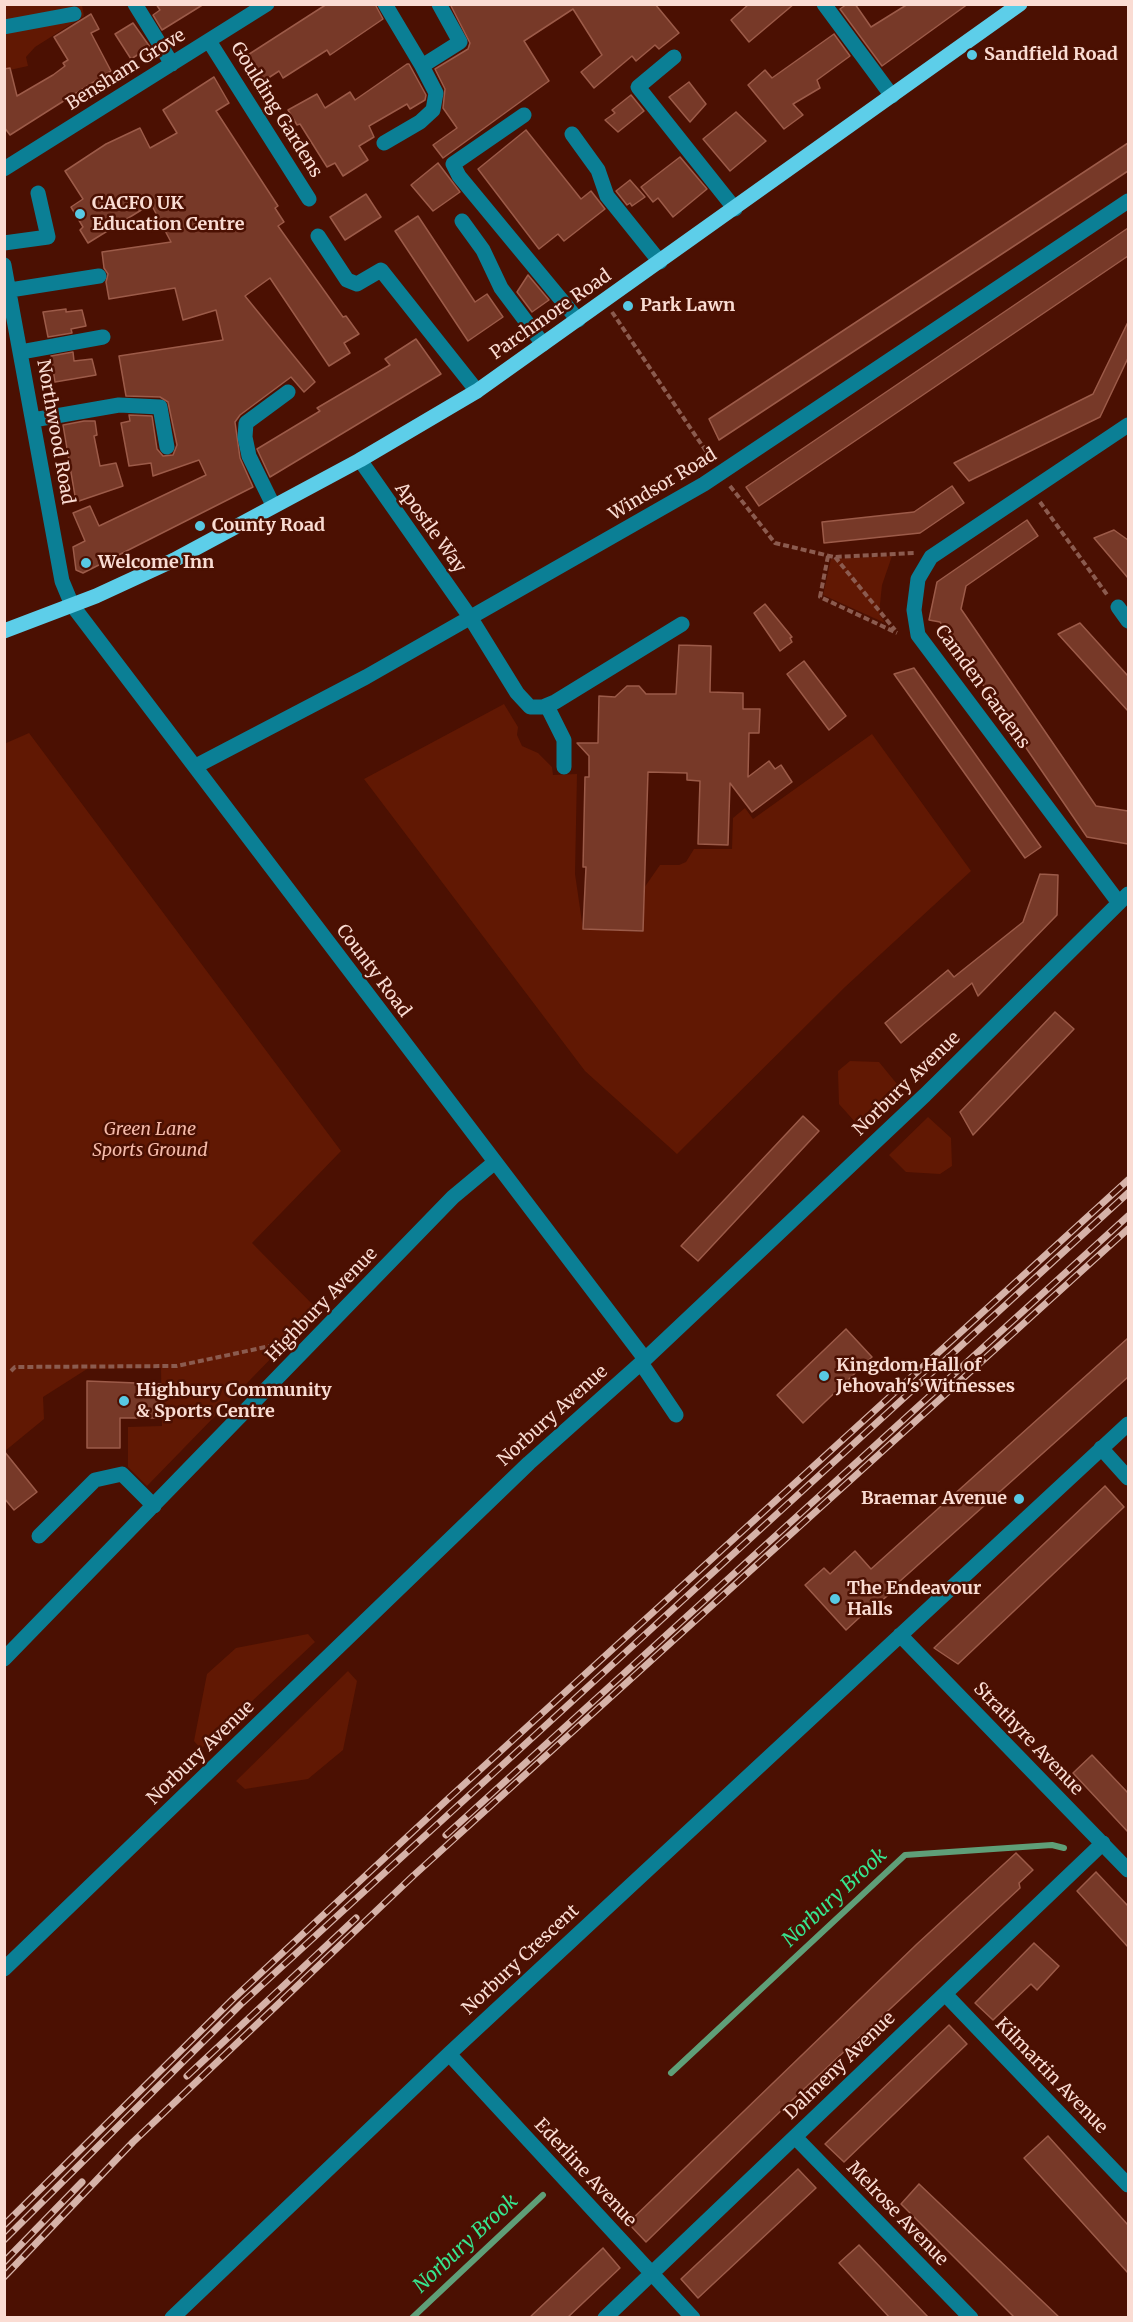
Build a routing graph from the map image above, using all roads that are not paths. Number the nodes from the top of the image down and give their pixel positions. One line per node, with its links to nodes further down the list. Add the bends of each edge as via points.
1 (135, 4): 11 (street)
2 (267, 4): 9 (street, Bensham Grove)
3 (385, 4): 12 (street)
4 (439, 4): 12 (street, via 460,42)
5 (824, 4): 13 (street)
6 (1017, 5): 13 (main road, Parchmore Road)
7 (74, 14): 8 (street)
8 (4, 27)
9 (209, 41): 11 (street, Bensham Grove); 19 (street, Goulding Gardens)
10 (674, 57): 21 (street, via 638,87)
11 (172, 64): 17 (street, Bensham Grove)
12 (422, 66): 16 (street, via 435,93 433,110)
13 (892, 96): 21 (main road, Parchmore Road)
14 (524, 115): 29 (street, via 453,164)
15 (572, 134): 25 (street, via 598,170 607,196)
16 (384, 143)
17 (4, 169)
18 (38, 193): 24 (street, via 48,237)
19 (309, 199)
20 (1128, 201): 42 (street, Windsor Road, via 705,484)
21 (735, 209): 25 (main road, Parchmore Road)
22 (462, 221): 31 (street, via 483,250 501,288)
23 (318, 236): 33 (street, via 347,280 357,284 381,270)
24 (4, 243)
25 (660, 262): 29 (main road, Parchmore Road)
26 (4, 265): 28 (street, Northwood Road)
27 (99, 276): 28 (street)
28 (10, 290): 32 (street, Northwood Road)
29 (578, 320): 31 (main road, Parchmore Road)
30 (103, 337): 32 (street)
31 (543, 344): 33 (main road, Parchmore Road)
32 (21, 352): 35 (street, Northwood Road)
33 (477, 391): 38 (main road, Parchmore Road)
34 (288, 392): 39 (street, via 246,423 249,456)
35 (33, 420): 37 (street, via 118,405 160,407); 40 (street, Northwood Road, via 62,580)
36 (1128, 425): 49 (street, Camden Gardens, via 931,557 918,579 914,610 918,635)
37 (166, 447)
38 (360, 460): 39 (main road, Parchmore Road); 42 (street, Apostle Way)
39 (273, 505): 40 (main road, Parchmore Road, via 174,560)
40 (72, 605): 45 (main road, Parchmore Road); 47 (street, County Road)
41 (1118, 607): 43 (street)
42 (470, 617): 46 (street, Apostle Way, via 523,701 536,708); 47 (street, Windsor Road, via 366,678)
43 (1128, 621)
44 (682, 624): 46 (street)
45 (4, 631)
46 (547, 706): 48 (street, via 564,740)
47 (196, 766): 50 (street, County Road)
48 (564, 767)
49 (1124, 898): 51 (street, Norbury Avenue, via 925,1095)
50 (495, 1162): 51 (street, County Road); 56 (street, Highbury Avenue, via 453,1197)
51 (643, 1361): 52 (street, County Road); 62 (street, Norbury Avenue, via 529,1463)
52 (676, 1415)
53 (1128, 1424): 54 (street, Norbury Crescent)
54 (1101, 1448): 55 (street); 58 (street, Norbury Crescent)
55 (1128, 1478)
56 (154, 1506): 57 (street, via 122,1474 95,1480); 59 (street, Highbury Avenue)
57 (39, 1536)
58 (900, 1635): 60 (street, Strathyre Avenue); 64 (street, Norbury Crescent)
59 (4, 1659)
60 (1103, 1843): 61 (street, Strathyre Avenue); 63 (street, Dalmeny Avenue)
61 (1128, 1870)
62 (4, 1969)
63 (945, 1994): 65 (street, Dalmeny Avenue); 66 (street, Kilmartin Avenue)
64 (449, 2054): 67 (street, Ederline Avenue); 68 (street, Norbury Crescent)
65 (795, 2137): 67 (street, Dalmeny Avenue); 71 (street, Melrose Avenue)
66 (1128, 2185)
67 (651, 2274): 69 (street, Dalmeny Avenue); 70 (street, Ederline Avenue)
68 (172, 2318)
69 (605, 2318)
70 (693, 2318)
71 (971, 2318)

